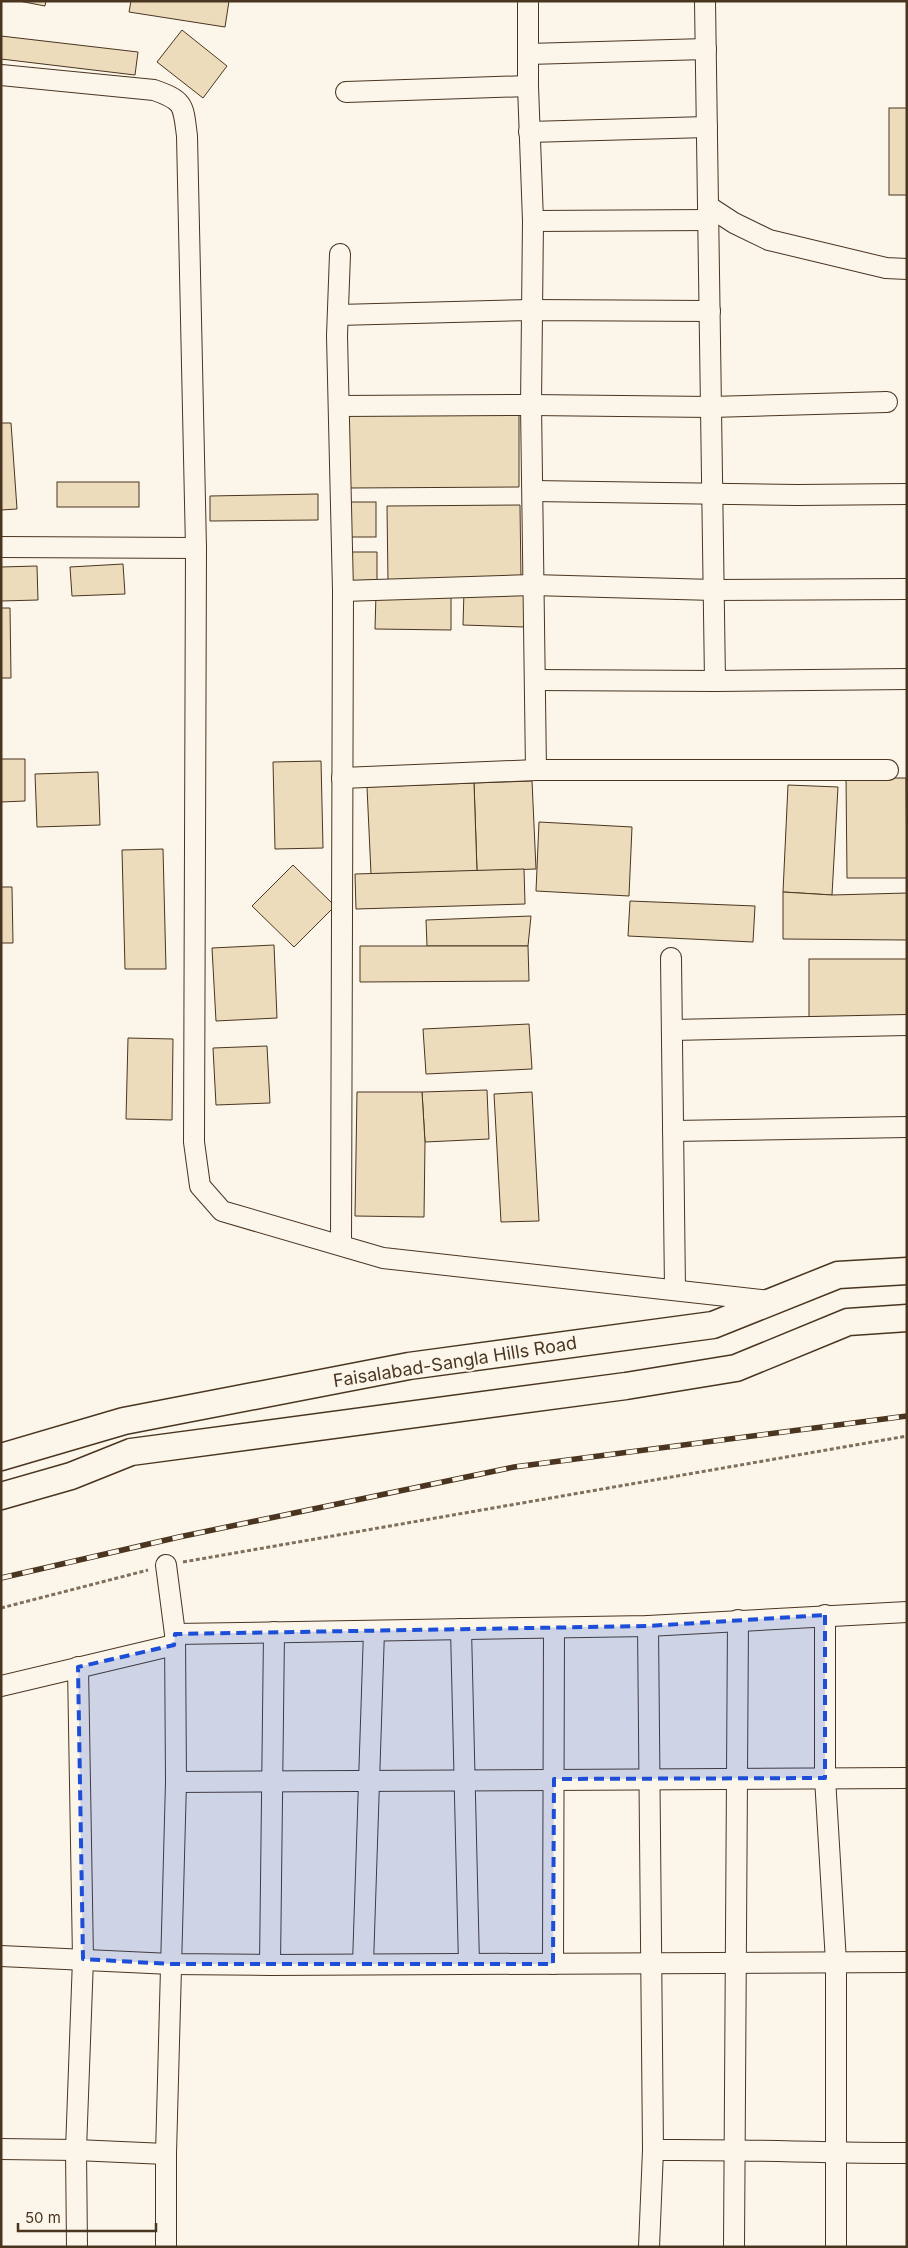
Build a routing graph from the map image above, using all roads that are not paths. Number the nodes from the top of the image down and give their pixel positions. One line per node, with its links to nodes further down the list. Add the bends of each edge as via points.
1 (528, 1): 4 (street)
2 (705, 1): 3 (street)
3 (706, 50): 4 (street); 8 (street)
4 (528, 54): 6 (street)
5 (1, 75): 25 (street, via 154,90 172,96 183,107 187,136)
6 (528, 86): 7 (street); 9 (street)
7 (346, 92)
8 (707, 127): 9 (street); 10 (street)
9 (529, 132): 11 (street)
10 (708, 213): 11 (street); 13 (street, via 769,240 877,266); 15 (street)
11 (533, 221): 14 (street)
12 (340, 254): 16 (street)
13 (907, 269)
14 (531, 310): 15 (street); 16 (street); 18 (street)
15 (710, 311): 20 (street)
16 (338, 315): 19 (street)
17 (887, 402): 20 (street)
18 (531, 405): 19 (street); 20 (street); 21 (street)
19 (340, 406): 29 (street)
20 (711, 408): 22 (street)
21 (533, 491): 22 (street); 26 (street)
22 (712, 493): 23 (street); 28 (street)
23 (907, 494)
24 (1, 547): 25 (street)
25 (196, 548): 41 (street, via 194,1142 200,1186 222,1210)
26 (532, 585): 28 (street); 29 (street); 31 (street)
27 (907, 589): 28 (street)
28 (714, 590): 32 (street)
29 (343, 591): 35 (street)
30 (907, 679): 32 (street)
31 (535, 680): 32 (street); 33 (street)
32 (715, 681)
33 (536, 770): 34 (street); 35 (street)
34 (888, 770)
35 (342, 778): 41 (street)
36 (671, 958): 38 (street)
37 (907, 1025): 38 (street)
38 (672, 1030): 40 (street)
39 (907, 1127): 40 (street)
40 (673, 1131): 43 (street)
41 (341, 1244): 43 (street, via 383,1258)
42 (907, 1271): 44 (main road, Faisalabad-Sangla Hills Road, via 838,1275)
43 (674, 1290): 44 (street)
44 (773, 1301): 46 (main road, Faisalabad-Sangla Hills Road, via 713,1325 409,1366 124,1421)
45 (907, 1318): 47 (main road, via 848,1322 736,1368 131,1452 71,1476)
46 (1, 1457)
47 (1, 1496)
48 (166, 1565): 57 (street)
49 (907, 1612): 50 (street)
50 (826, 1615): 51 (street); 62 (street)
51 (738, 1620): 52 (street); 61 (street)
52 (648, 1626): 53 (street); 60 (street)
53 (554, 1628): 54 (street); 65 (street)
54 (461, 1629): 55 (street); 64 (street)
55 (374, 1631): 56 (street); 66 (street)
56 (274, 1632): 57 (street); 67 (street)
57 (175, 1639): 58 (street); 68 (street)
58 (78, 1667): 59 (street); 70 (street)
59 (1, 1686)
60 (650, 1778): 61 (street); 65 (street); 78 (street)
61 (737, 1778): 62 (street); 79 (street)
62 (825, 1778): 63 (street); 71 (street)
63 (907, 1778)
64 (465, 1779): 65 (street); 66 (street); 76 (street)
65 (554, 1779): 77 (street)
66 (368, 1780): 67 (street); 75 (street)
67 (272, 1781): 68 (street); 74 (street)
68 (176, 1782): 73 (street)
69 (1, 1956): 70 (street)
70 (83, 1959): 73 (street); 82 (street)
71 (836, 1962): 72 (street); 79 (street); 84 (street)
72 (907, 1962)
73 (171, 1964): 74 (street); 86 (street)
74 (270, 1964): 75 (street)
75 (363, 1964): 76 (street)
76 (469, 1964): 77 (street)
77 (553, 1964): 78 (street)
78 (653, 1964): 79 (street); 83 (street)
79 (736, 1964): 81 (street)
80 (1, 2149): 82 (street)
81 (735, 2149): 83 (street); 84 (street); 90 (street)
82 (76, 2150): 86 (street); 87 (street)
83 (653, 2150): 89 (street)
84 (836, 2153): 85 (street); 91 (street)
85 (907, 2153)
86 (166, 2154): 88 (street)
87 (76, 2247)
88 (166, 2247)
89 (649, 2247)
90 (734, 2247)
91 (836, 2247)

